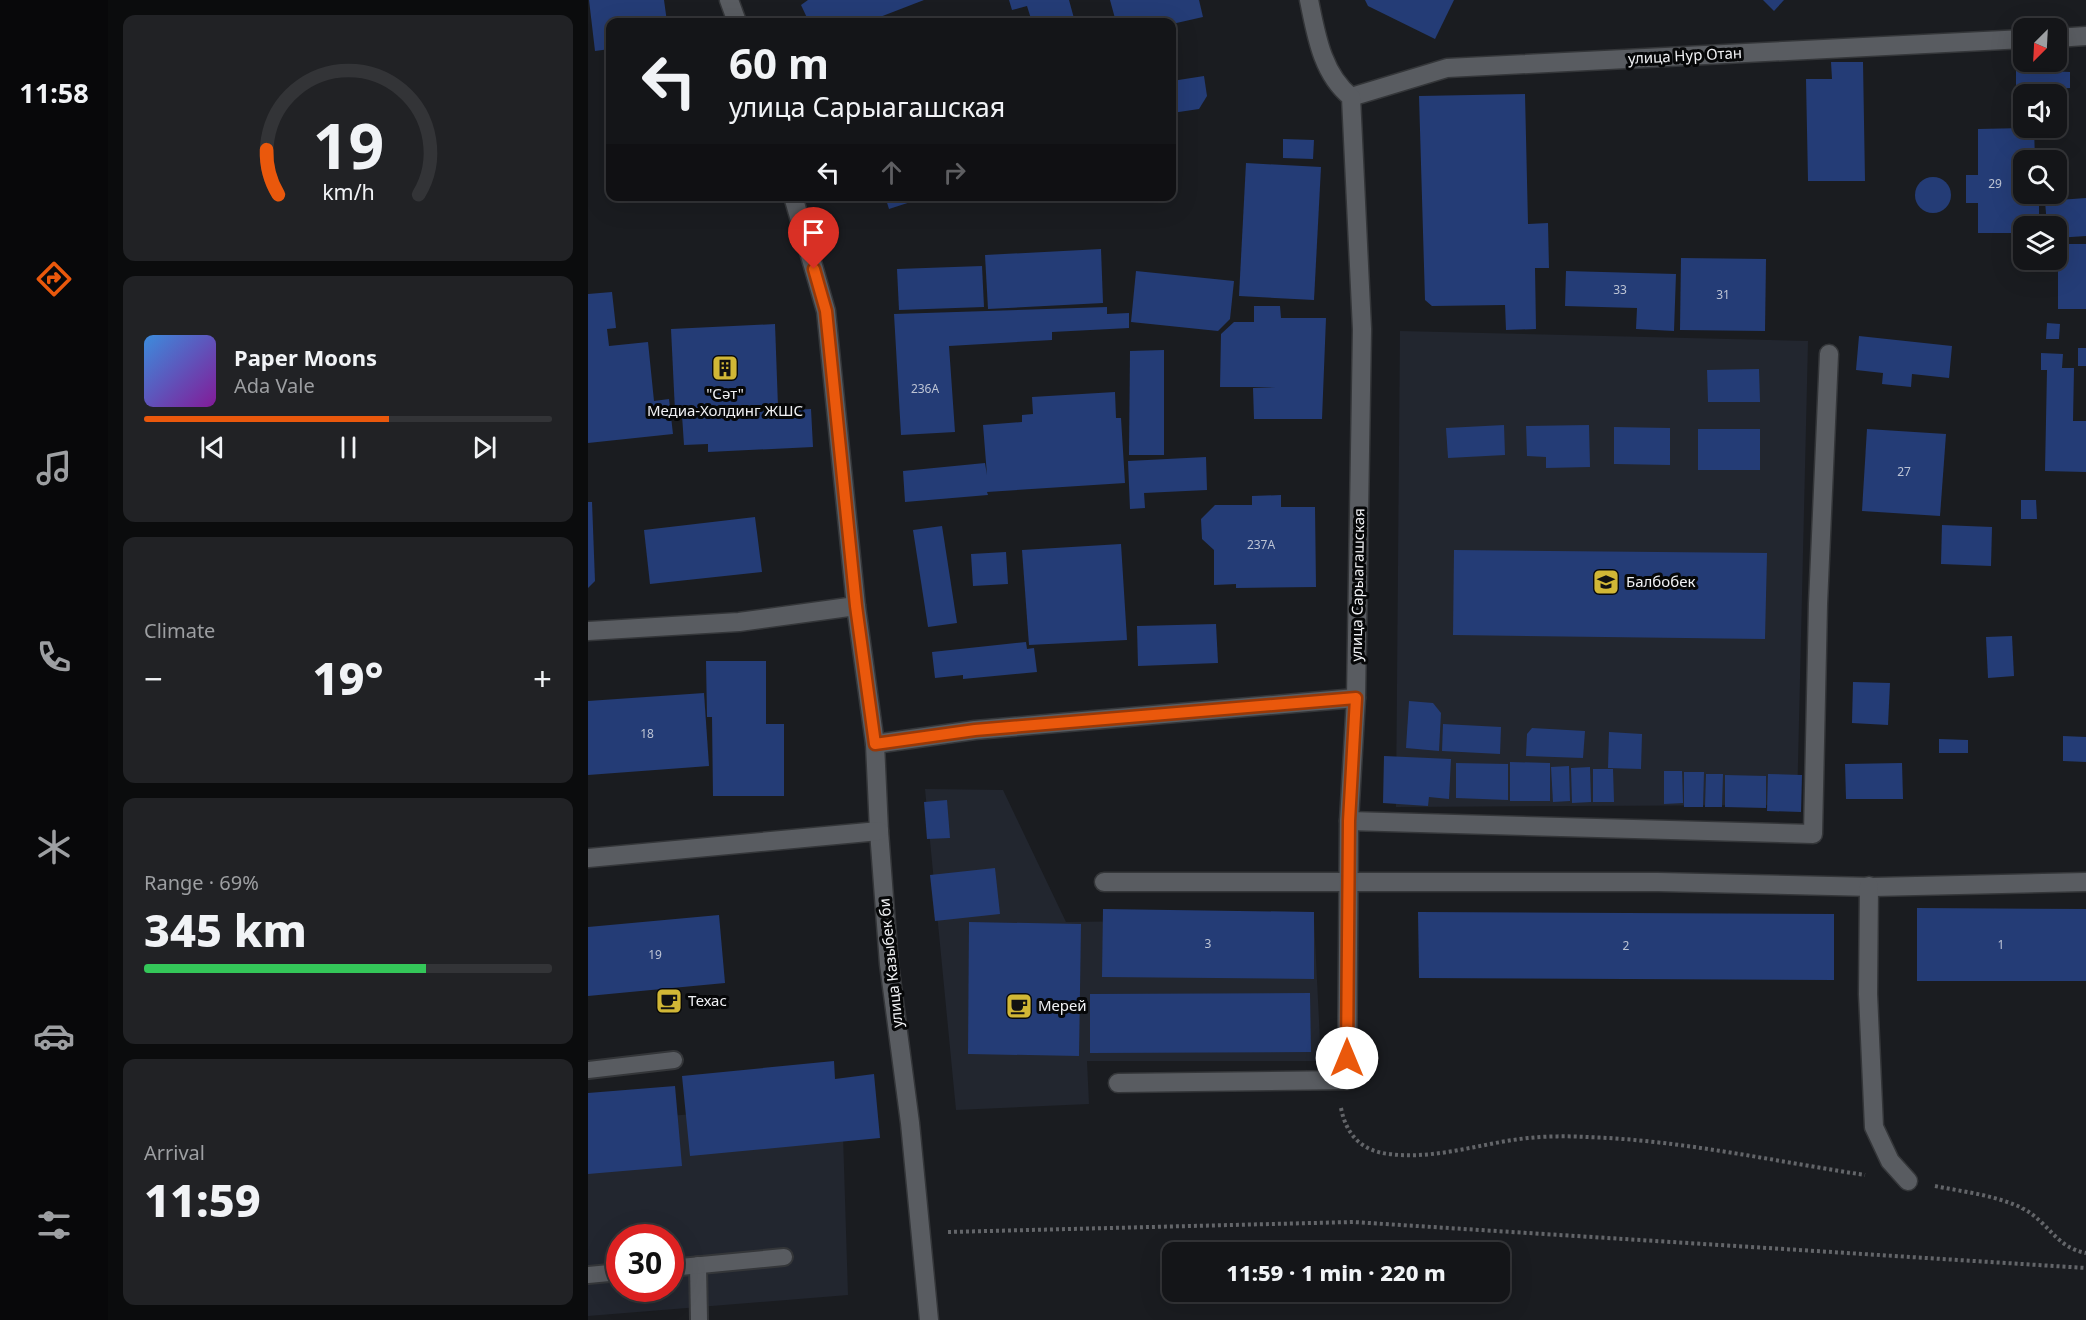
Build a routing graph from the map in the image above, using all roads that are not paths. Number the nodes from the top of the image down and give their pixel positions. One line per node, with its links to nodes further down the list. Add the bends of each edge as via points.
1 (729, 0): 3 (street)
2 (1309, 0): 7 (street, via 1318,43 1337,86)
3 (736, 18)
4 (2086, 36): 5 (street)
5 (2067, 37)
6 (2013, 40): 7 (street, улица Нур Отан, via 1447,68)
7 (1351, 97): 12 (street, улица Сарыагашская, via 1362,329)
8 (795, 201): 10 (street, улица Казыбек би, via 826,311)
9 (1829, 354): 14 (street, via 1813,834)
10 (856, 606): 11 (street, via 739,622); 13 (street, улица Казыбек би)
11 (588, 631)
12 (1356, 698): 13 (street, via 975,730); 14 (street, улица Сарыагашская)
13 (875, 744): 15 (street, улица Казыбек би)
14 (1349, 821): 19 (street, улица Сарыагашская)
15 (879, 831): 16 (street); 31 (street, улица Казыбек би, via 889,964)
16 (588, 858)
17 (1104, 882): 19 (street)
18 (2086, 882): 20 (street)
19 (1348, 884): 20 (street, via 1658,882); 23 (street, улица Сарыагашская, via 1347,1080)
20 (1869, 886): 24 (street, via 1868,994 1874,1127 1890,1161)
21 (674, 1060): 22 (lane)
22 (588, 1070)
23 (1118, 1083)
24 (1908, 1181)
25 (784, 1257): 26 (lane)
26 (698, 1265): 27 (lane); 30 (lane)
27 (684, 1266)
28 (606, 1273): 29 (lane)
29 (588, 1275)
30 (699, 1320)
31 (929, 1320)

